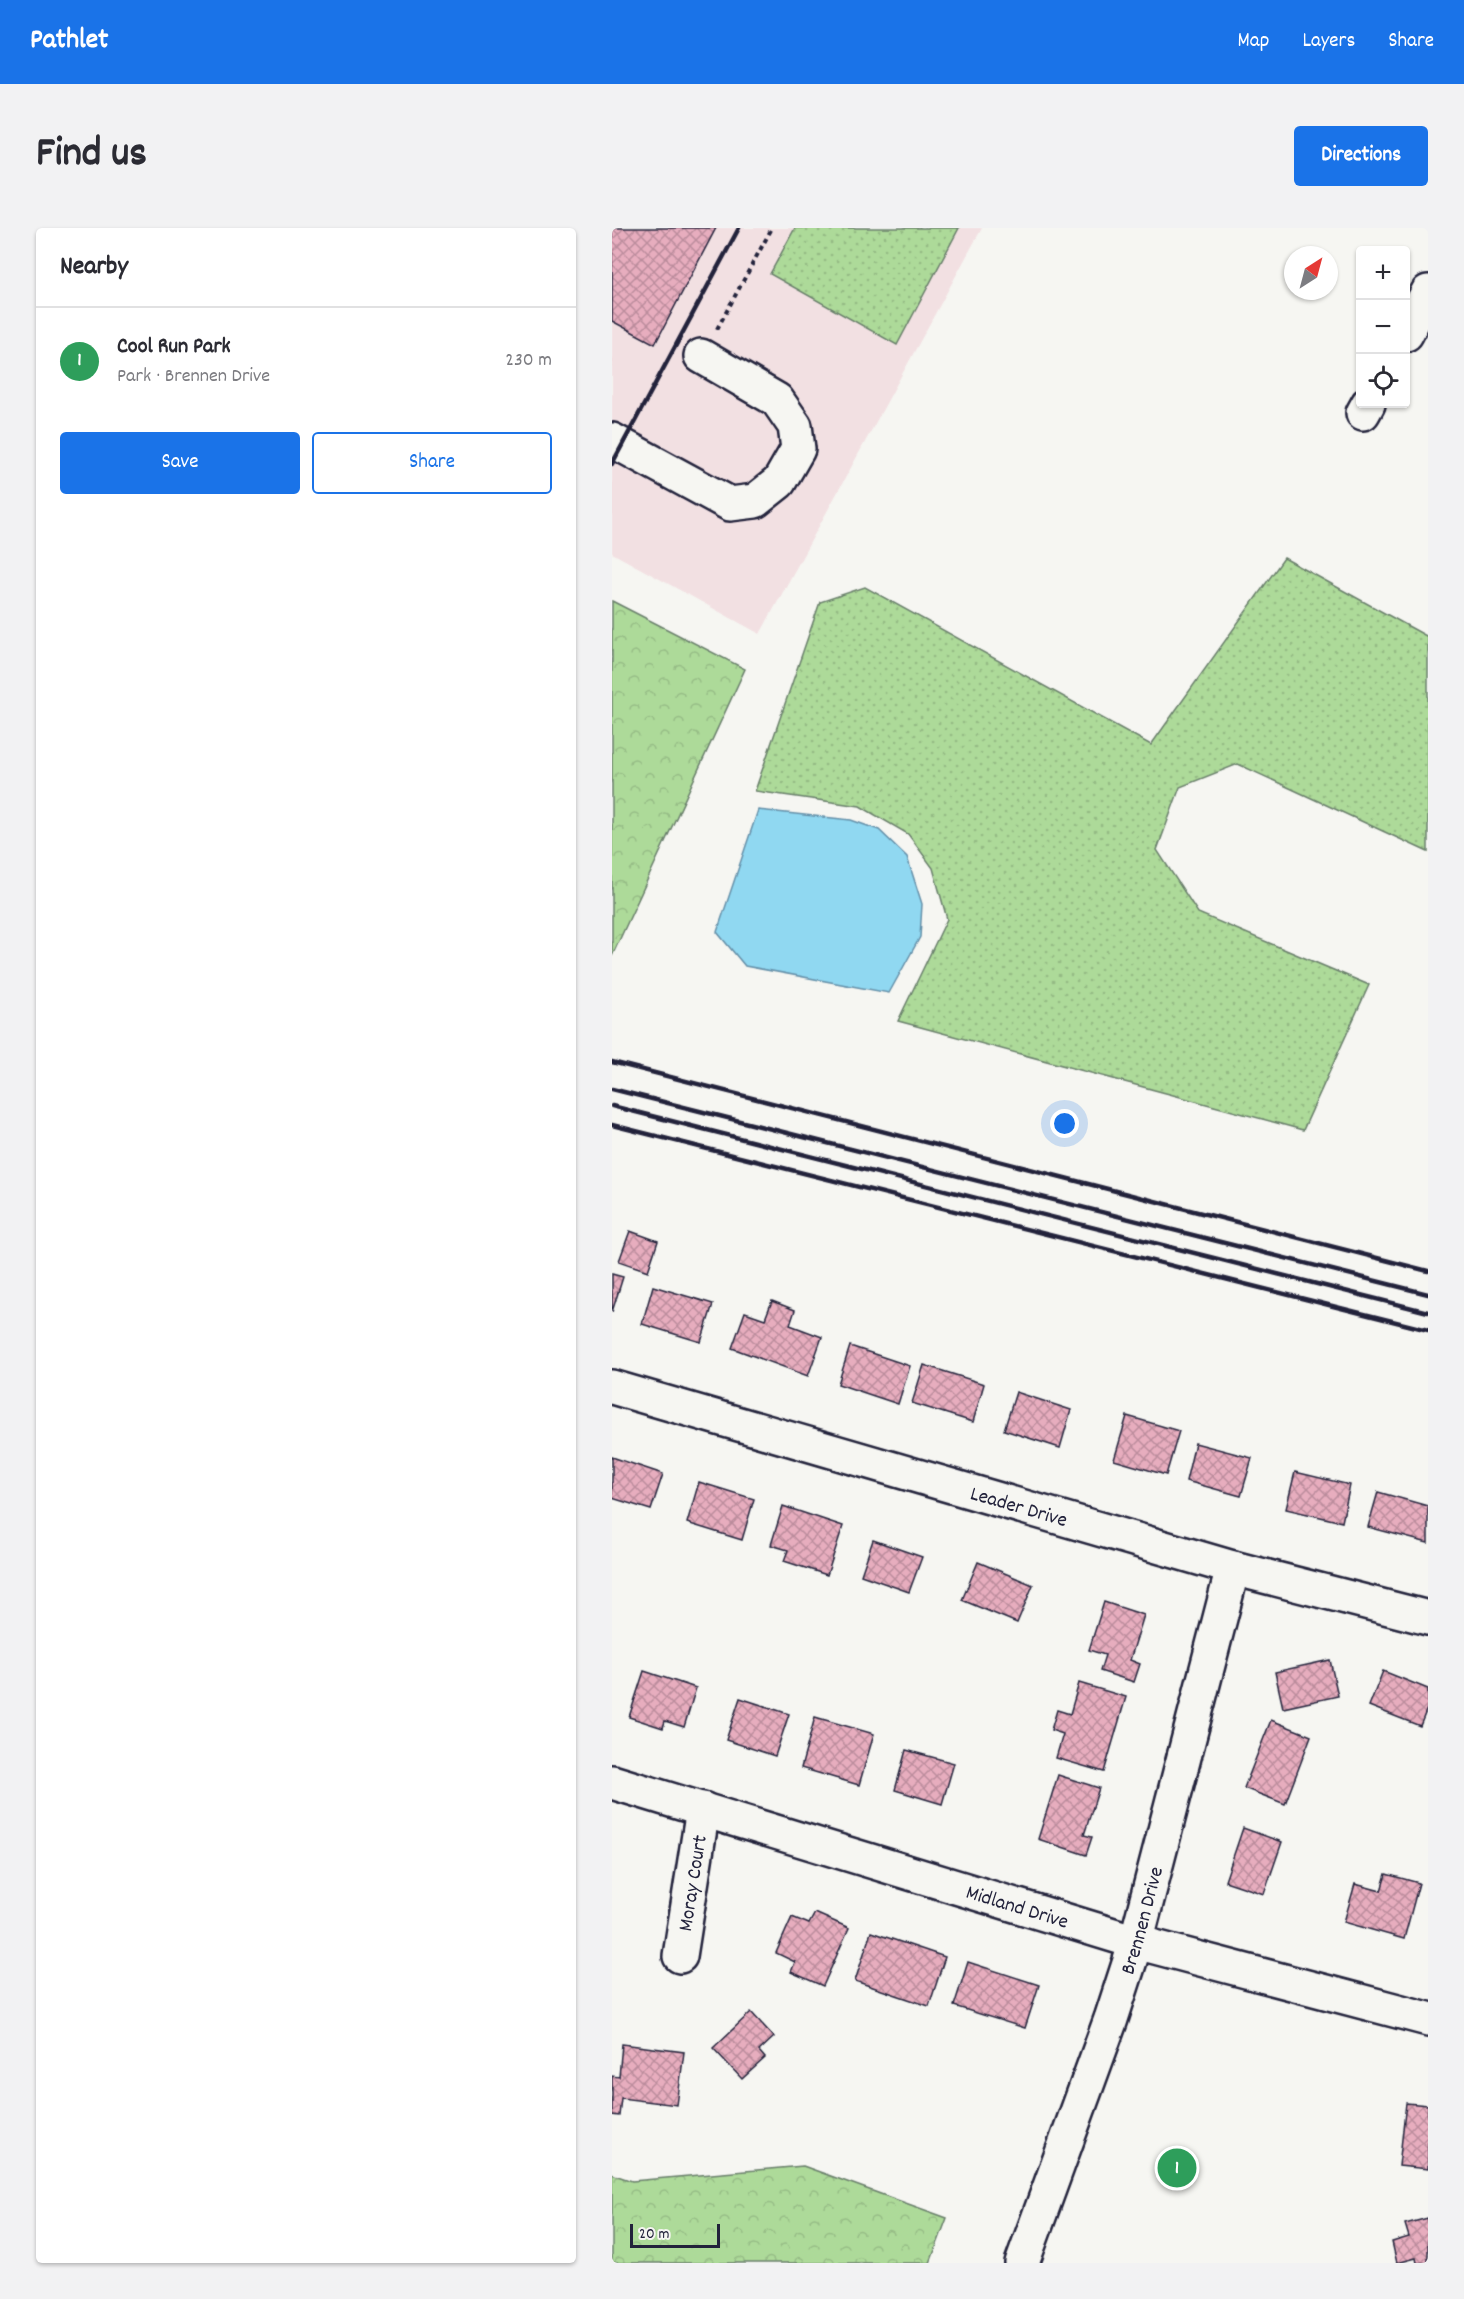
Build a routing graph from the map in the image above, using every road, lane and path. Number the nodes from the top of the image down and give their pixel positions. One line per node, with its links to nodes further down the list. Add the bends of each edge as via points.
1 (772, 228): 4 (path)
2 (1428, 292): 3 (street)
3 (1410, 326)
4 (701, 356): 5 (street, via 777,400 795,426 798,449 779,482 755,501 729,504)
5 (612, 440)
6 (612, 1387): 7 (street, Leader Drive)
7 (1233, 1568): 8 (street, Leader Drive); 11 (street, Brennen Drive)
8 (1428, 1618)
9 (612, 1782): 10 (street, Midland Drive)
10 (703, 1809): 11 (street, Midland Drive); 12 (street, Moray Court)
11 (1136, 1942): 13 (street, Midland Drive); 14 (street, Brennen Drive)
12 (680, 1956)
13 (1428, 2019)
14 (1022, 2263)

